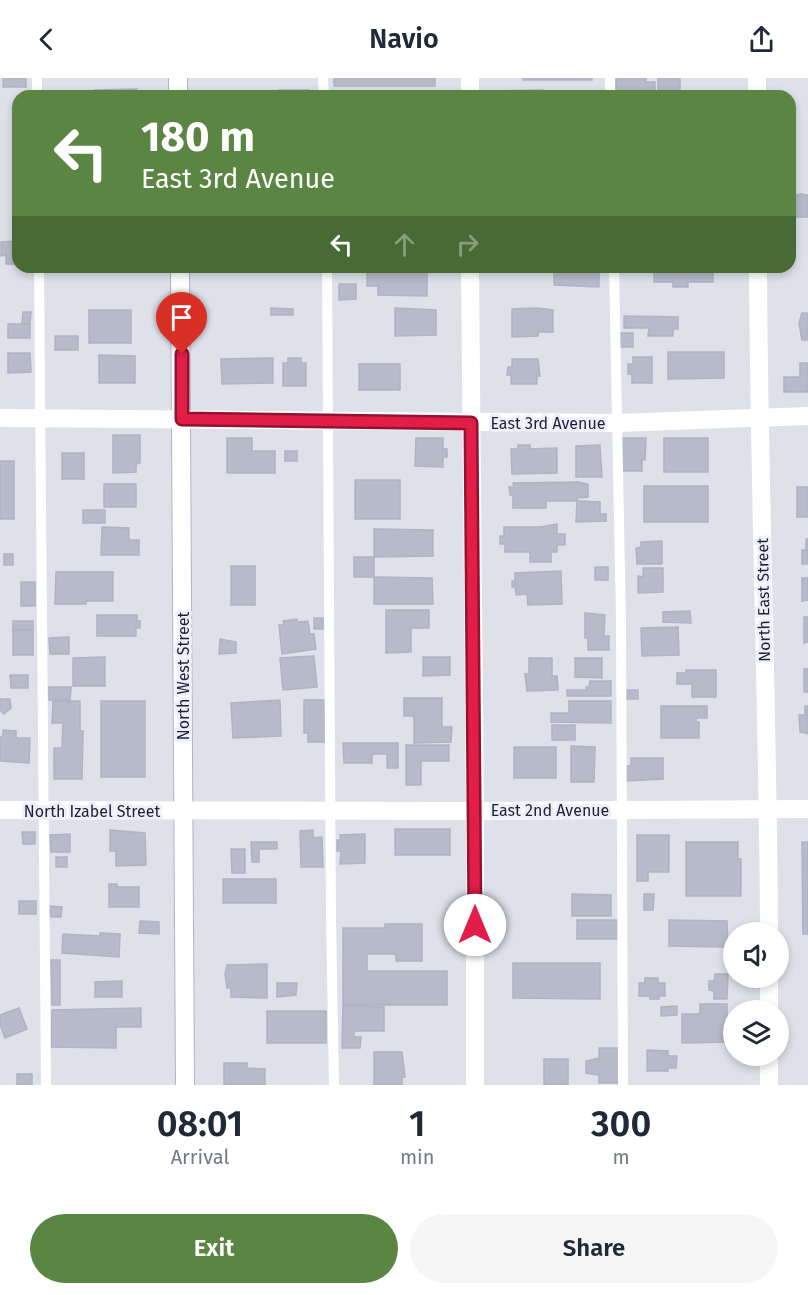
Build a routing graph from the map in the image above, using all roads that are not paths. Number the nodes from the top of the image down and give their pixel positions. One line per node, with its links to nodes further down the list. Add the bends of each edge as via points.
1 (39, 273): 10 (lane)
2 (180, 273): 11 (street, North West Street)
3 (327, 273): 12 (lane)
4 (470, 273): 13 (street)
5 (614, 273): 14 (lane)
6 (758, 273): 7 (street, North East Street)
7 (759, 416): 8 (street, East 3rd Avenue); 14 (street, East 3rd Avenue); 15 (street, North East Street)
8 (808, 416)
9 (0, 418): 10 (street, East 3rd Avenue)
10 (40, 418): 11 (street, East 3rd Avenue); 18 (lane)
11 (182, 419): 12 (street, East 3rd Avenue); 20 (street, North West Street)
12 (328, 420): 13 (street, East 3rd Avenue); 21 (lane)
13 (471, 423): 14 (street, East 3rd Avenue); 22 (street)
14 (617, 423): 19 (lane)
15 (768, 808): 16 (street, East 2nd Avenue); 19 (street, East 2nd Avenue); 23 (street, North East Street)
16 (808, 809)
17 (0, 810): 18 (street, North Izabel Street)
18 (43, 810): 20 (street, North Izabel Street); 25 (lane)
19 (621, 810): 22 (street, East 2nd Avenue); 29 (lane)
20 (184, 811): 21 (street, East 2nd Avenue); 26 (street, North West Street)
21 (330, 811): 22 (street, East 2nd Avenue); 27 (lane)
22 (475, 811): 28 (street)
23 (769, 922)
24 (769, 1066): 30 (street)
25 (46, 1085)
26 (185, 1085)
27 (334, 1085)
28 (475, 1085)
29 (623, 1085)
30 (769, 1085)

